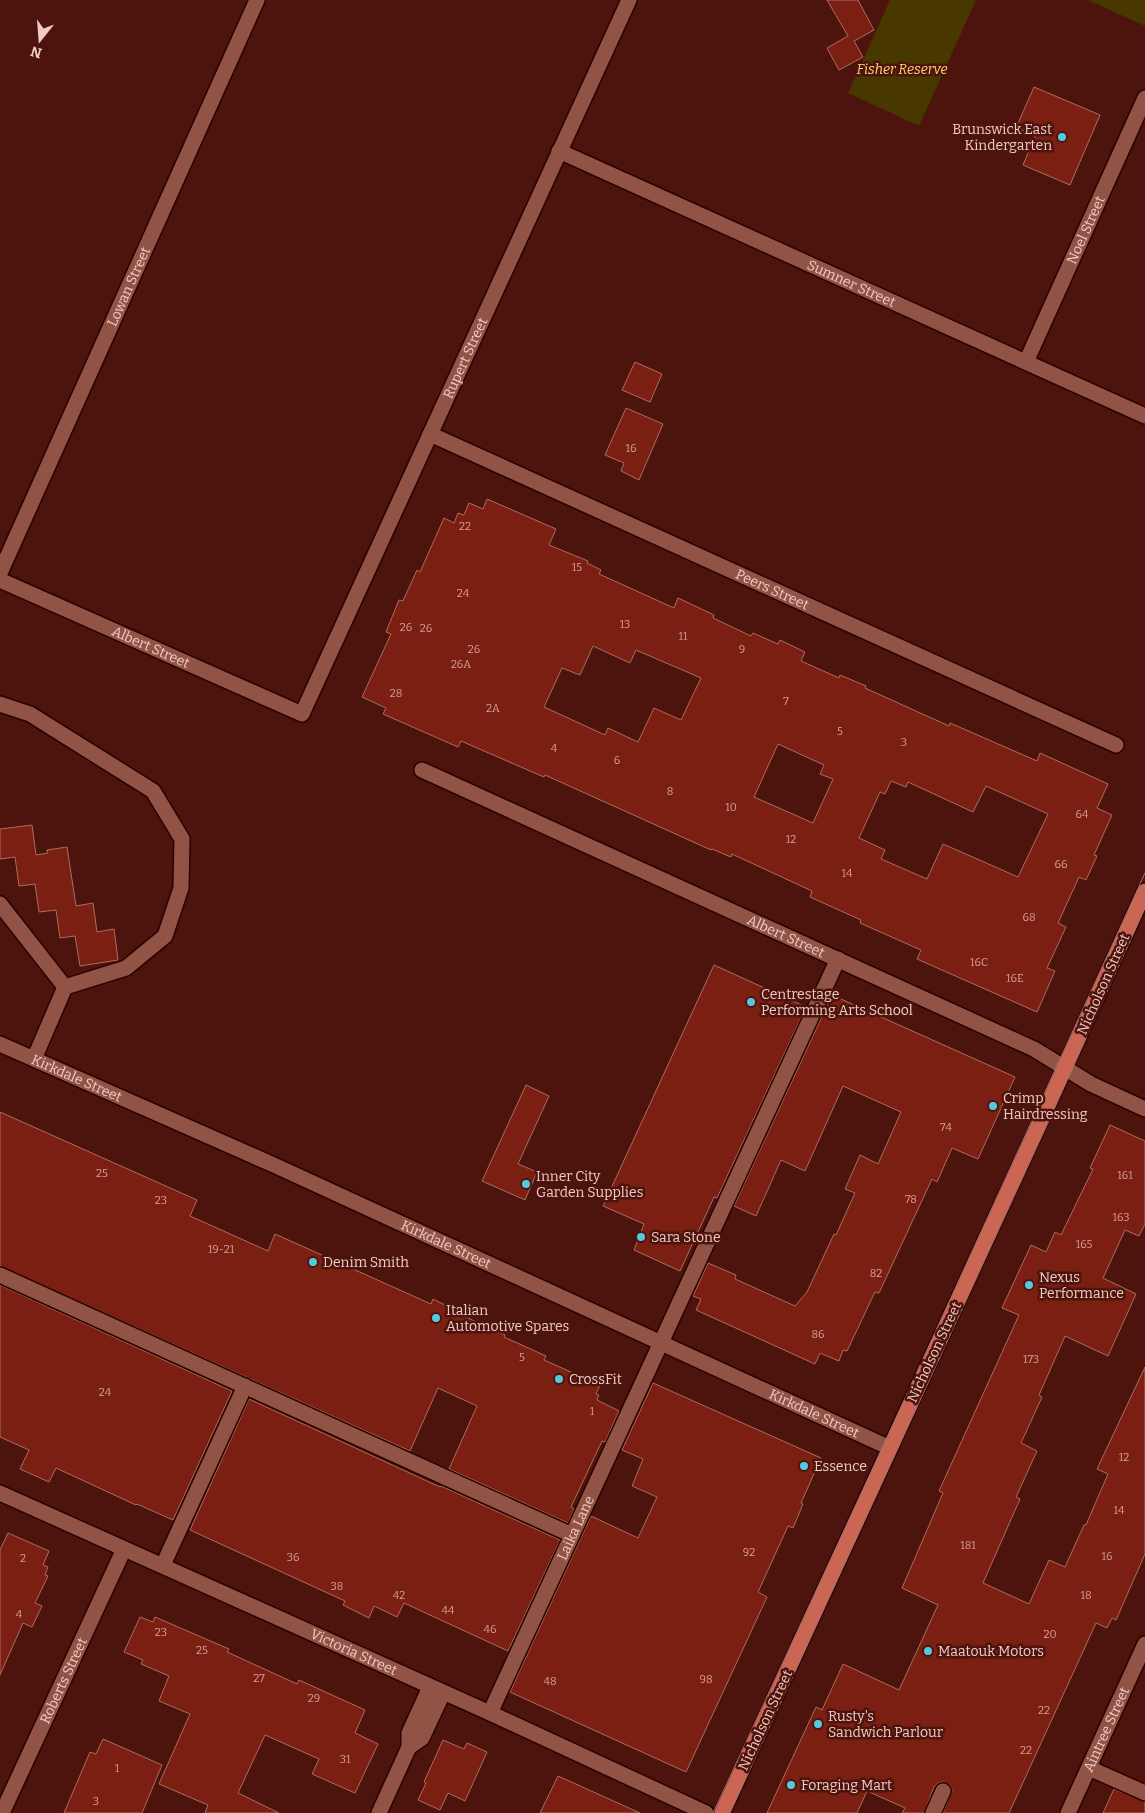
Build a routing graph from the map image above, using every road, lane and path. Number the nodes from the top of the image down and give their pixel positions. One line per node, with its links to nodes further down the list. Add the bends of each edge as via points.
1 (257, 0): 8 (street, Lowan Street)
2 (629, 0): 4 (street, Rupert Street)
3 (1145, 98): 5 (street, Noel Street)
4 (559, 151): 5 (street, Sumner Street); 7 (street, Rupert Street)
5 (1026, 362): 6 (street, Sumner Street)
6 (1145, 416)
7 (430, 434): 11 (street, Rupert Street); 12 (street, Peers Street)
8 (0, 573)
9 (0, 580): 11 (street, Albert Street)
10 (0, 704): 17 (street, via 30,714 153,791 182,839 181,888 165,936 126,968)
11 (302, 714)
12 (1116, 745)
13 (422, 770): 16 (street, Albert Street)
14 (1145, 891): 20 (main road, Nicholson Street)
15 (0, 904): 17 (street)
16 (838, 959): 20 (street, Albert Street, via 1034,1049); 23 (street, Laika Lane)
17 (65, 987): 19 (street)
18 (0, 1044): 19 (street, Kirkdale Street)
19 (34, 1059): 23 (street, Kirkdale Street)
20 (1065, 1067): 21 (street, Albert Street, via 1091,1084); 25 (main road, Nicholson Street)
21 (1145, 1109)
22 (0, 1275): 24 (street)
23 (660, 1342): 25 (street, Kirkdale Street); 27 (street, Laika Lane)
24 (245, 1386): 27 (street); 29 (street)
25 (890, 1448): 39 (main road, Nicholson Street)
26 (0, 1492): 28 (street, Victoria Street)
27 (572, 1535): 32 (street, Laika Lane)
28 (124, 1548): 29 (street, Victoria Street); 36 (street, Roberts Street)
29 (163, 1566): 31 (street, Victoria Street)
30 (1145, 1644): 33 (street, Aintree Street)
31 (436, 1690): 32 (street, Victoria Street); 37 (street, via 422,1738 410,1747)
32 (490, 1713): 38 (street, Victoria Street)
33 (1089, 1768): 35 (street); 41 (street, Aintree Street)
34 (943, 1791): 40 (street)
35 (1145, 1793)
36 (2, 1813)
37 (379, 1813)
38 (706, 1813)
39 (722, 1813)
40 (933, 1813)
41 (1068, 1813)

